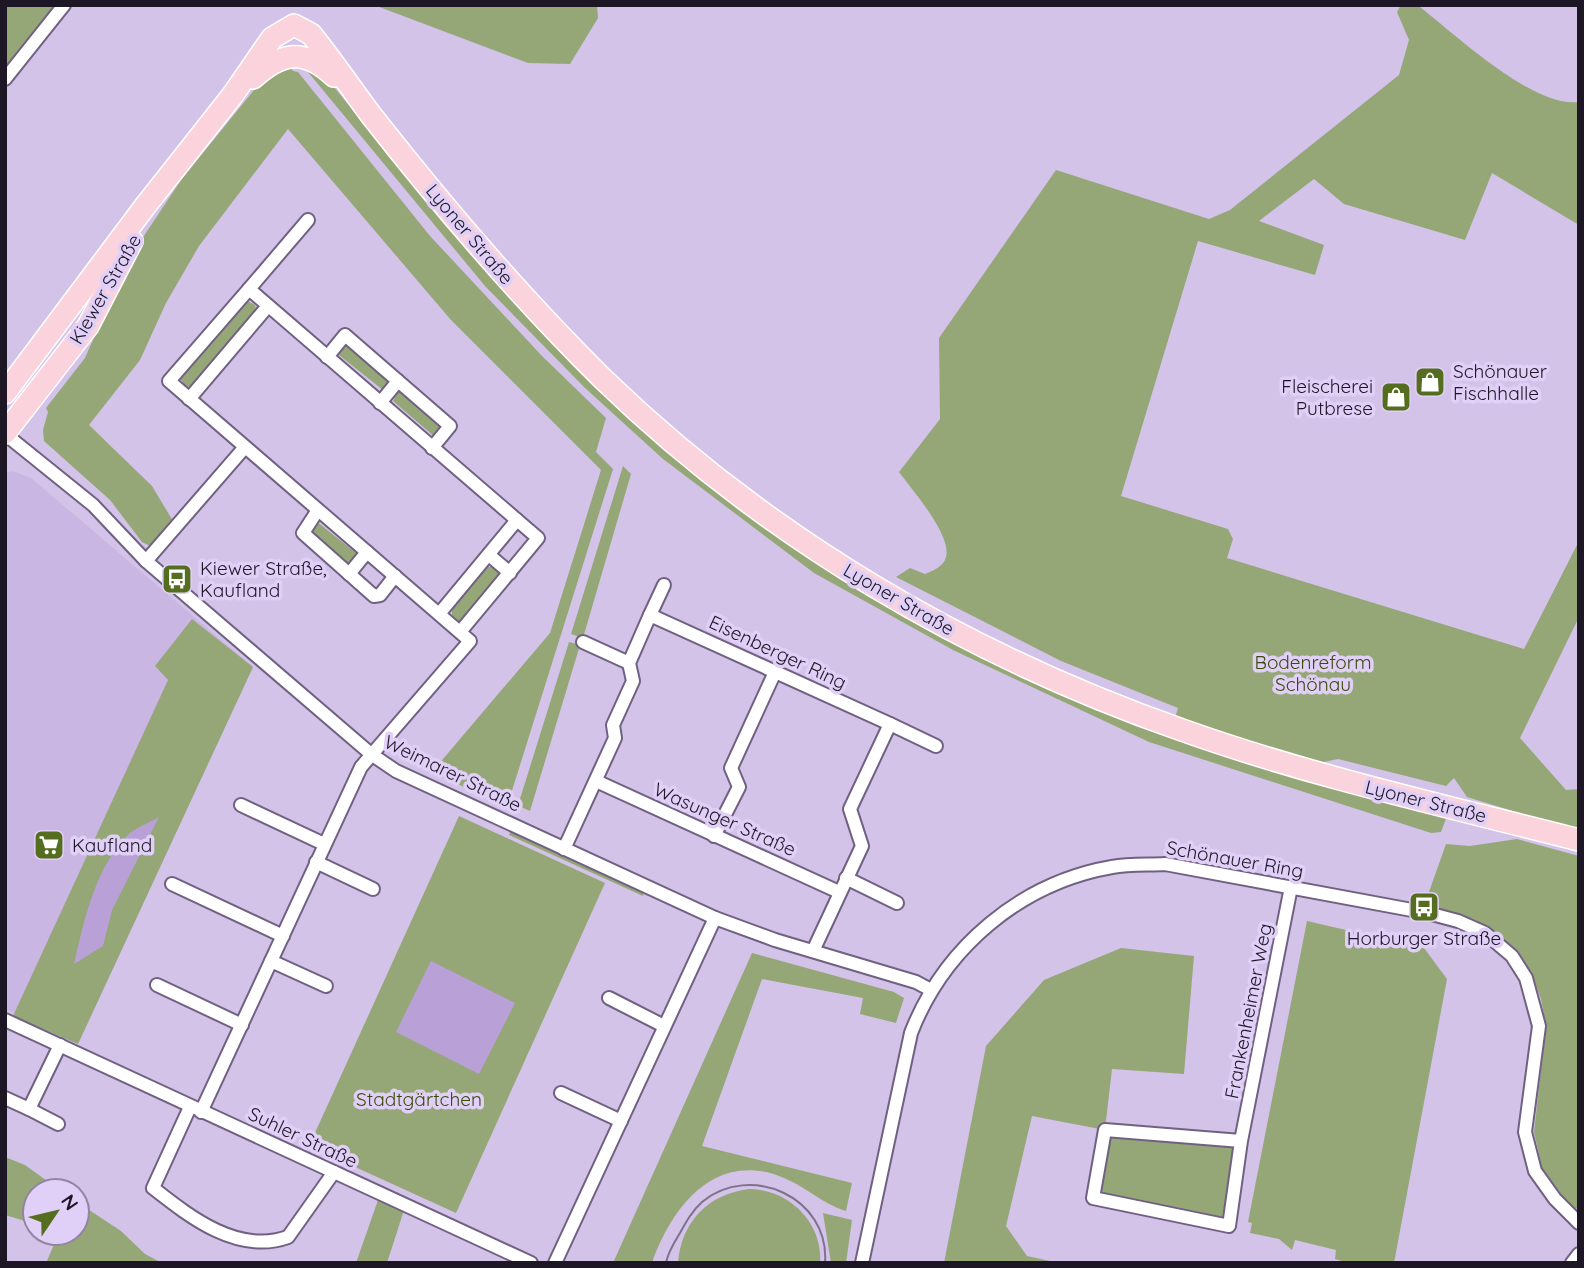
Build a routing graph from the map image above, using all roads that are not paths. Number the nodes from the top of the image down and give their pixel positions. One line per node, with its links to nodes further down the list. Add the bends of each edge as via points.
1 (64, 5): 2 (street)
2 (5, 79)
3 (232, 96): 4 (main road, Lyoner Straße, via 267,65 298,56 320,64); 4 (main road, Lyoner Straße, via 272,38 294,25 311,34); 5 (main road, Kiewer Straße)
4 (369, 112): 38 (main road, Lyoner Straße, via 505,276 648,420 770,519 893,598 1035,671 1183,731 1339,778)
5 (173, 173): 11 (main road, Kiewer Straße); 14 (main road, Kiewer Straße, via 88,326)
6 (308, 220): 7 (street)
7 (248, 289): 8 (street); 12 (street, via 169,381)
8 (268, 306): 9 (street); 12 (street)
9 (327, 357): 10 (street, via 345,335); 13 (street)
10 (398, 381): 13 (street); 16 (street, via 450,426)
11 (5, 393)
12 (189, 399): 15 (street)
13 (380, 403): 16 (street)
14 (5, 433): 21 (street, Weimarer Straße, via 93,505)
15 (244, 447): 17 (street); 21 (street)
16 (432, 448): 18 (street)
17 (318, 510): 19 (street); 23 (street, via 303,533)
18 (517, 520): 20 (street); 22 (street, via 538,538)
19 (367, 552): 23 (street); 24 (street)
20 (489, 555): 22 (street); 26 (street)
21 (146, 561): 34 (street, Weimarer Straße)
22 (510, 573): 28 (street)
23 (349, 574): 24 (street, via 374,596)
24 (395, 576): 26 (street)
25 (664, 585): 27 (street)
26 (439, 614): 28 (street)
27 (650, 615): 30 (street); 31 (street, Eisenberger Ring)
28 (460, 632): 34 (street, via 470,641)
29 (583, 642): 30 (street)
30 (629, 663): 35 (street, via 633,681)
31 (775, 672): 32 (street, Eisenberger Ring); 37 (street, via 730,768 739,787)
32 (890, 724): 33 (street, Eisenberger Ring); 42 (street, via 850,809 862,846)
33 (936, 746)
34 (370, 754): 39 (street); 40 (street, Weimarer Straße, via 396,771)
35 (596, 781): 37 (street, Wasunger Straße); 40 (street)
36 (241, 805): 39 (street)
37 (714, 836): 46 (street, Wasunger Straße)
38 (1579, 840)
39 (324, 844): 41 (street)
40 (564, 849): 48 (street, Weimarer Straße)
41 (316, 862): 45 (street); 49 (street)
42 (846, 878): 46 (street); 47 (street)
43 (172, 884): 49 (street)
44 (1291, 887): 54 (street, Schönauer Ring, via 1165,864 1112,867 1068,879 1027,897 983,928); 66 (street, Frankenheimer Weg); 68 (street, Schönauer Ring, via 1458,921 1485,933 1512,956 1526,978 1539,1026 1525,1132 1535,1171)
45 (373, 889)
46 (839, 892): 50 (street)
47 (897, 903)
48 (715, 918): 50 (street, Weimarer Straße); 58 (street)
49 (284, 936): 51 (street)
50 (813, 951): 54 (street, Weimarer Straße)
51 (271, 961): 53 (street); 57 (street)
52 (157, 985): 57 (street)
53 (326, 986)
54 (931, 990): 72 (street, Schönauer Ring, via 911,1034)
55 (609, 998): 58 (street)
56 (5, 1020): 59 (street, Suhler Straße)
57 (242, 1025): 63 (street)
58 (664, 1026): 64 (street)
59 (60, 1045): 62 (street); 63 (street, Suhler Straße)
60 (561, 1093): 64 (street)
61 (5, 1098): 62 (street)
62 (29, 1109): 65 (street)
63 (196, 1109): 67 (street, Suhler Straße); 67 (street, via 153,1188 191,1217 228,1236 276,1241 288,1237)
64 (621, 1122): 71 (street)
65 (58, 1124)
66 (1241, 1141): 66 (street, Frankenheimer Weg, via 1229,1226 1093,1198 1105,1130)
67 (334, 1172): 70 (street, Suhler Straße)
68 (1579, 1223)
69 (1579, 1254): 73 (street)
70 (531, 1263)
71 (555, 1263)
72 (862, 1263)
73 (1572, 1263)

